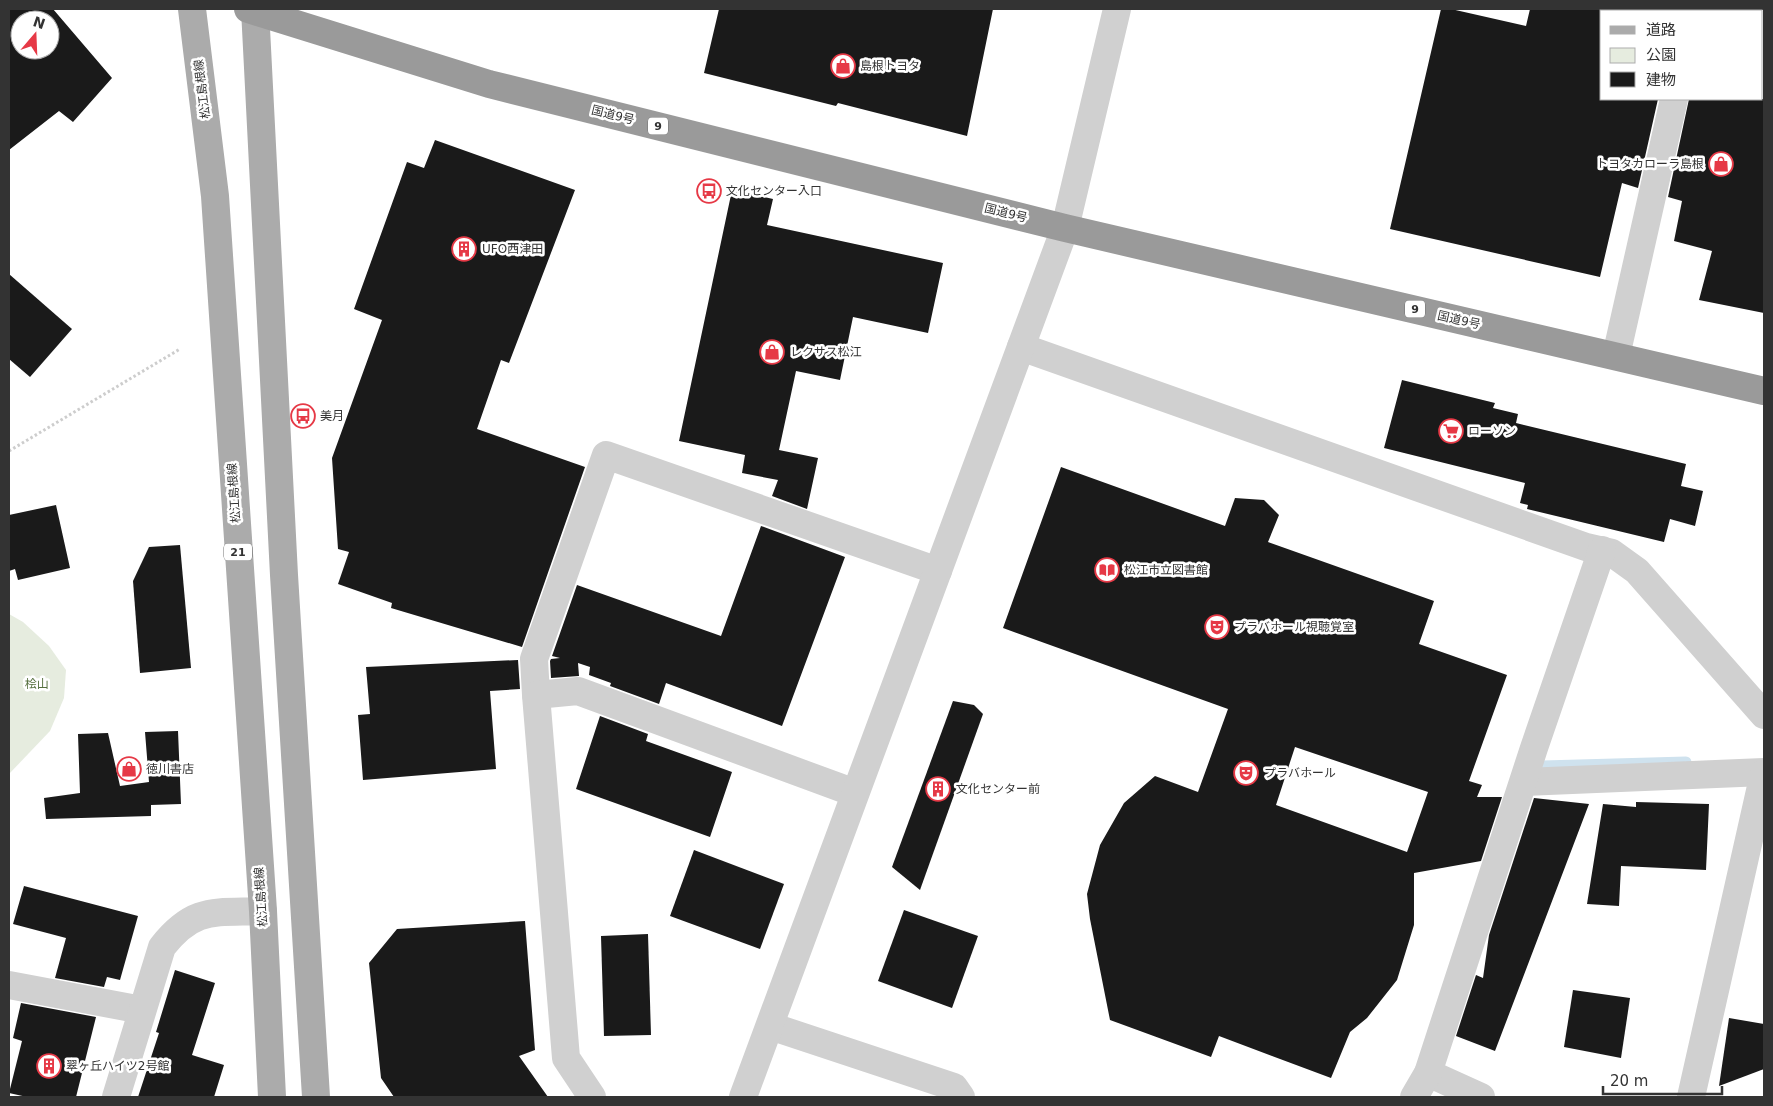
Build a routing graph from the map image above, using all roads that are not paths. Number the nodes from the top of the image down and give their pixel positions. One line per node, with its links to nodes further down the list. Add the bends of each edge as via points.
1 (192, 9): 16 (main road, 松江島根線 / 21, via 215,196)
2 (253, 9): 5 (highway, 国道9号 / 9, via 489,84); 23 (main road)
3 (1117, 9): 5 (street)
4 (1674, 100): 7 (street)
5 (1065, 228): 6 (street); 7 (highway, 国道9号 / 9)
6 (1020, 347): 9 (street, via 1378,476 1586,548); 10 (street)
7 (1616, 356): 8 (highway, 国道9号 / 9)
8 (1764, 391)
9 (1602, 550): 12 (street, via 1612,553 1637,571); 14 (street)
10 (938, 571): 11 (street, via 606,455 534,659); 15 (street)
11 (536, 695): 15 (street, via 578,691); 24 (street, via 566,1058)
12 (1764, 715)
13 (1764, 772): 14 (street); 29 (street)
14 (1524, 782): 20 (street)
15 (855, 793): 19 (street)
16 (263, 911): 18 (street, via 208,914 183,924 162,947); 22 (main road, 松江島根線 / 21)
17 (9, 985): 18 (street)
18 (142, 1010): 21 (street)
19 (770, 1026): 25 (street); 26 (street, via 954,1087)
20 (1428, 1073): 27 (street); 28 (street)
21 (116, 1097)
22 (272, 1097)
23 (316, 1097)
24 (592, 1097)
25 (743, 1097)
26 (961, 1097)
27 (1414, 1097)
28 (1481, 1097)
29 (1691, 1097)

